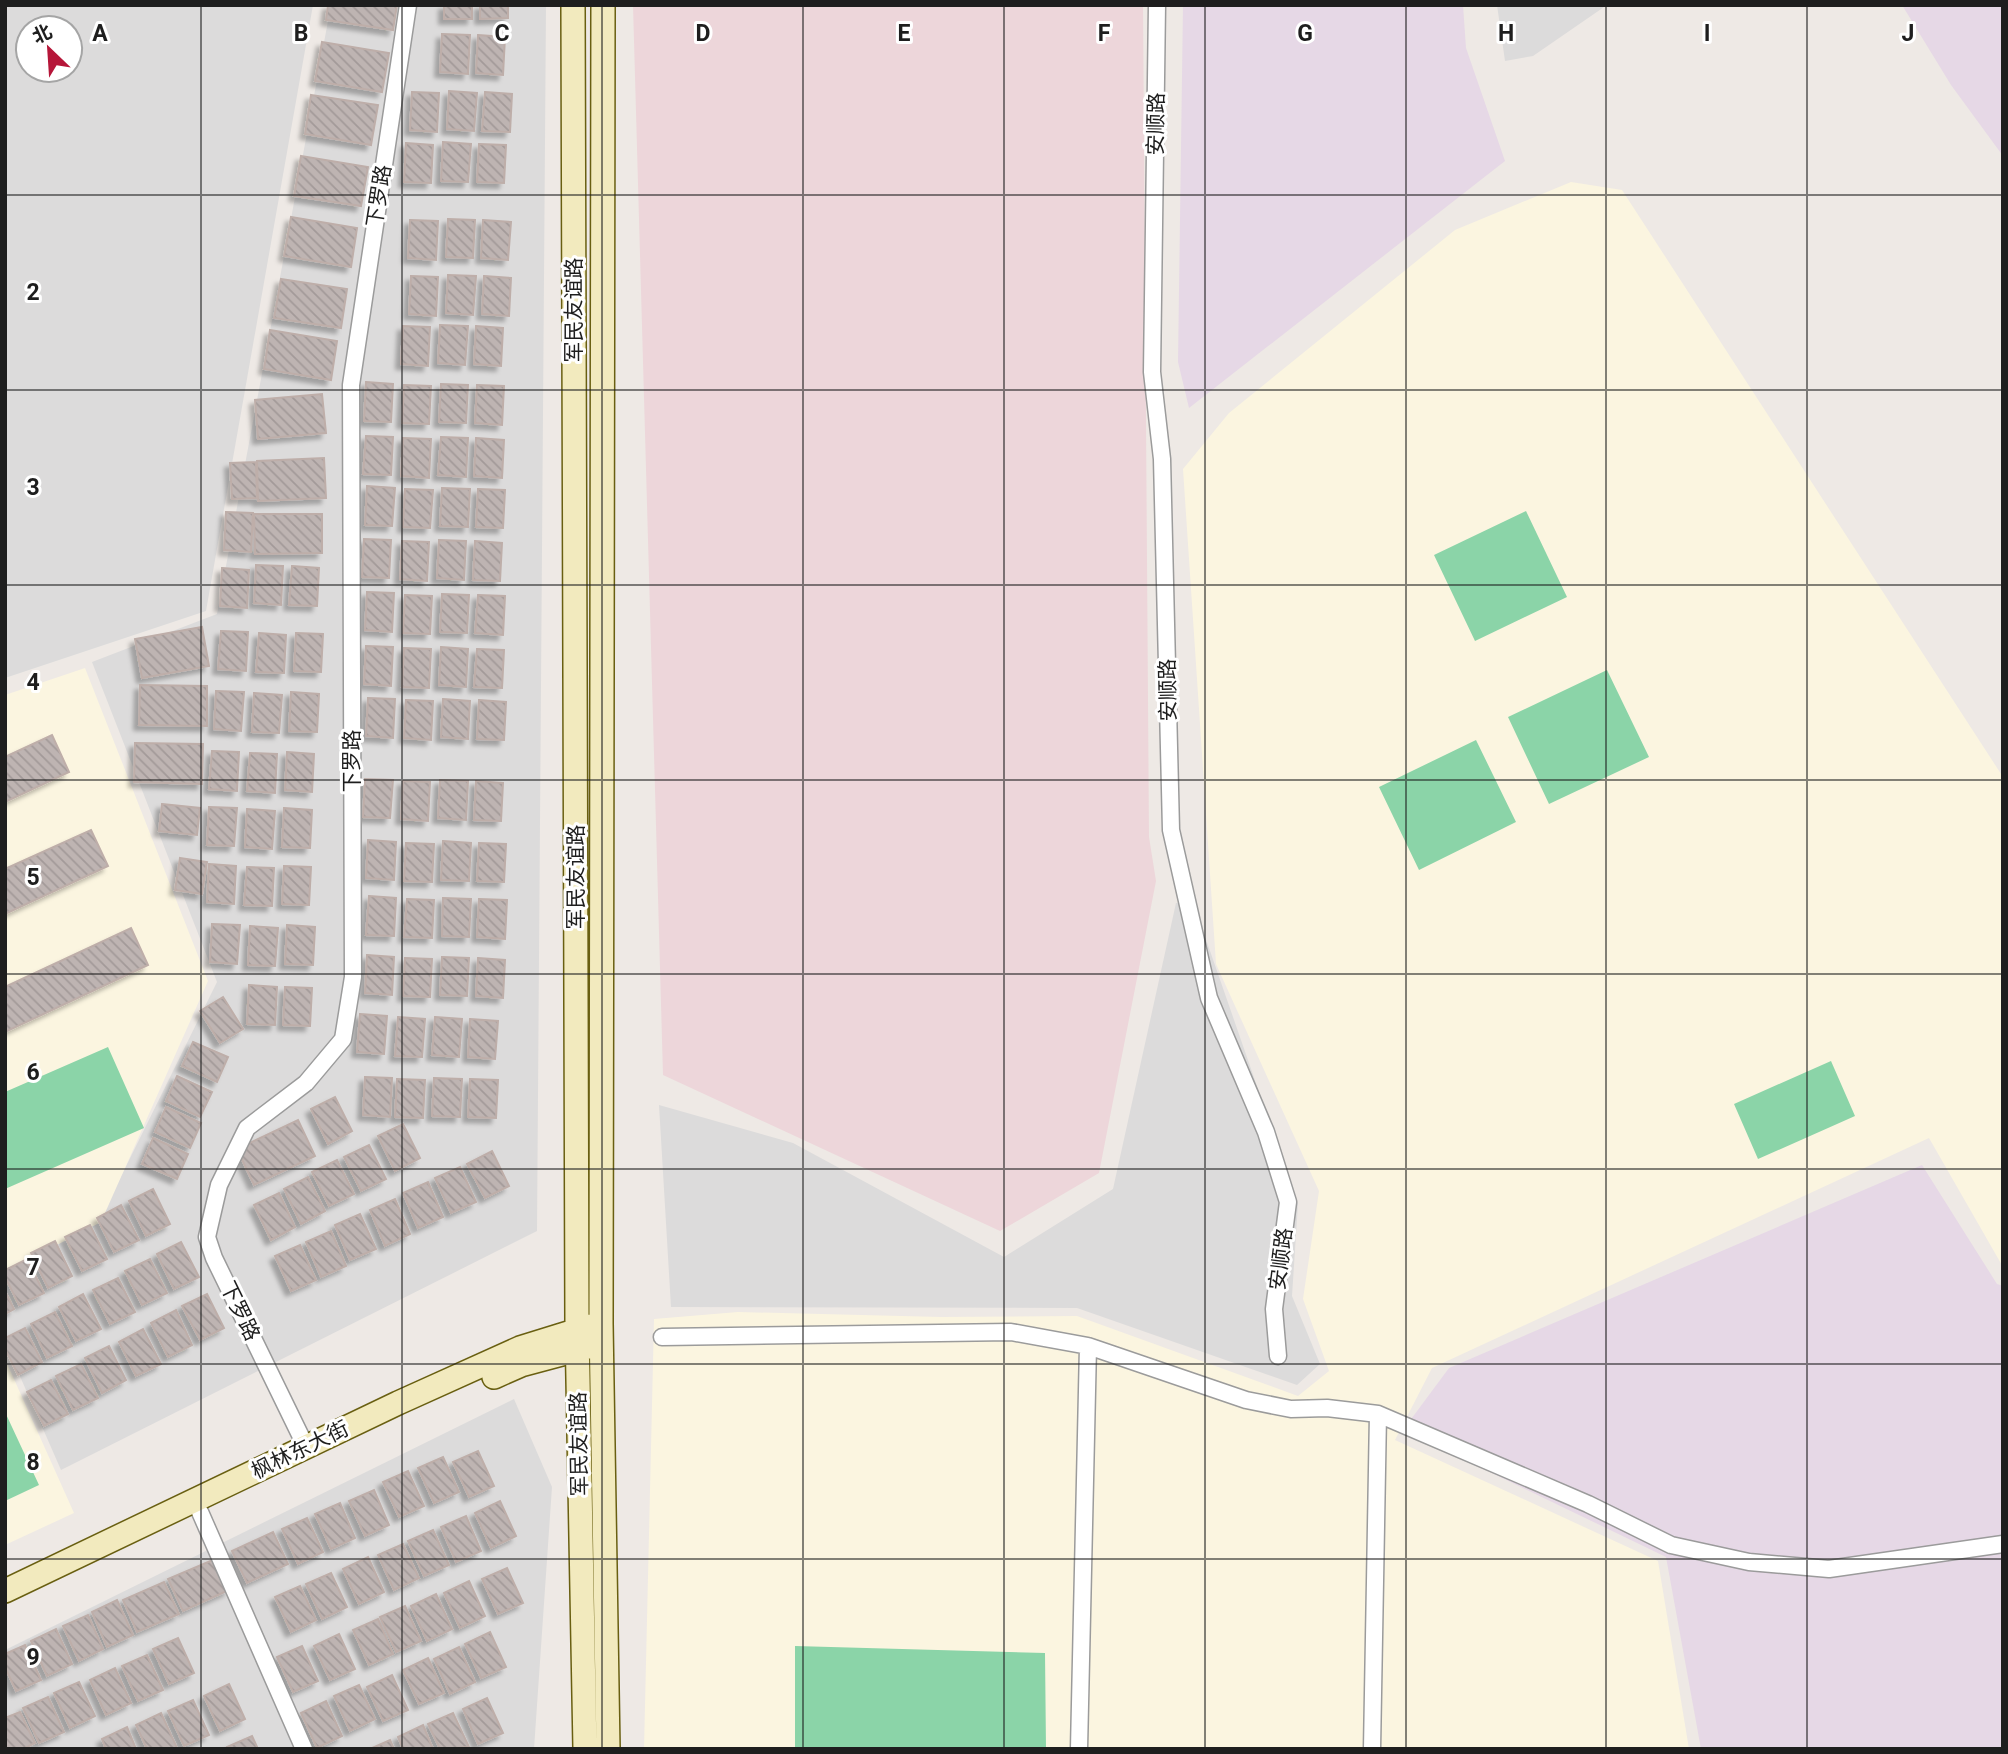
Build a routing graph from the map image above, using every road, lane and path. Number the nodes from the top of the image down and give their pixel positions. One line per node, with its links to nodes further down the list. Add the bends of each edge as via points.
1 (408, 5): 11 (street, 下罗路, via 351,385 354,977 343,1039 306,1083 247,1128 219,1185 207,1237)
2 (573, 5): 7 (street, 军民友谊路)
3 (603, 5): 5 (street, 军民友谊路)
4 (1157, 5): 9 (street, 安顺路, via 1152,372 1163,459 1171,830 1209,998 1266,1132 1288,1202 1274,1309)
5 (601, 1333): 7 (street, 枫林东大街); 18 (street, 军民友谊路)
6 (662, 1337): 8 (street, via 1011,1332)
7 (577, 1340): 11 (street, 枫林东大街, via 520,1348); 12 (street, 枫林东大街); 17 (street, 军民友谊路)
8 (1088, 1346): 10 (street, via 1246,1400 1290,1409); 19 (street)
9 (1278, 1356)
10 (1378, 1414): 13 (street, via 1588,1504 1671,1545 1749,1562 1829,1569); 20 (street)
11 (306, 1447): 14 (street, 枫林东大街)
12 (201, 1513): 15 (street, 枫林东大街); 16 (street)
13 (2003, 1544)
14 (5, 1591)
15 (5, 1602)
16 (304, 1749)
17 (585, 1749)
18 (608, 1749)
19 (1079, 1749)
20 (1372, 1749)

